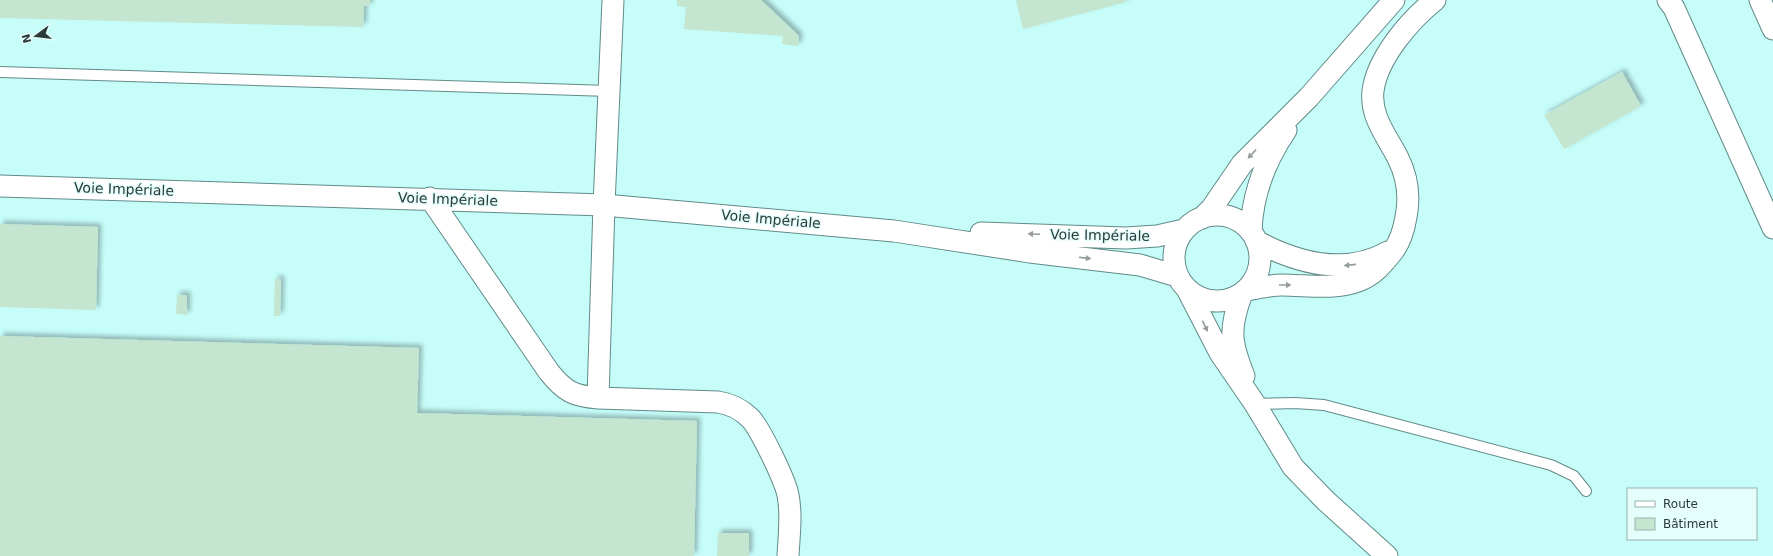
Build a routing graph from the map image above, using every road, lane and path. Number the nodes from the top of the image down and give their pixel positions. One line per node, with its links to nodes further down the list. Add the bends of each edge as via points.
1 (614, 0): 8 (street)
2 (1394, 0): 9 (street)
3 (1435, 0): 18 (street, via 1390,50 1378,72 1373,91 1376,115 1398,158 1407,185 1407,214)
4 (1668, 0): 14 (street, via 1674,8)
5 (1760, 0): 6 (street)
6 (1773, 29)
7 (0, 72): 8 (lane)
8 (609, 91): 12 (street)
9 (1309, 96): 13 (street, one-way to 13, via 1242,164 1212,208); 17 (street, via 1266,166 1253,207)
10 (0, 186): 11 (street, Voie Impériale)
11 (430, 198): 12 (street, Voie Impériale); 21 (street, via 558,383 574,394)
12 (604, 205): 16 (street, Voie Impériale); 21 (street)
13 (1202, 218): 15 (street); 17 (street, via 1215,215 1229,217 1241,223)
14 (1773, 228)
15 (1184, 230): 16 (street, Voie Impériale, one-way to 16, via 1157,236 1126,238); 19 (street, via 1174,250 1174,263)
16 (894, 231): 19 (street, Voie Impériale, one-way to 19, via 1030,252 1140,265)
17 (1254, 237): 18 (street, one-way to 17, via 1383,255 1366,262 1339,266 1297,258 1273,250); 20 (street, via 1260,255 1260,265 1255,279)
18 (1398, 244): 20 (street, one-way to 18, via 1280,285 1334,285 1357,282 1377,270)
19 (1183, 283): 20 (street, via 1201,298 1215,302 1229,300); 22 (street, one-way to 22, via 1212,341)
20 (1244, 292): 22 (street, via 1232,324 1232,339)
21 (598, 398): 24 (street, via 718,402 736,407 744,413 758,428 788,494)
22 (1255, 404): 23 (lane, via 1324,405 1550,465 1574,476); 25 (street, via 1293,467 1326,501)
23 (1586, 491)
24 (788, 556)
25 (1387, 556)

